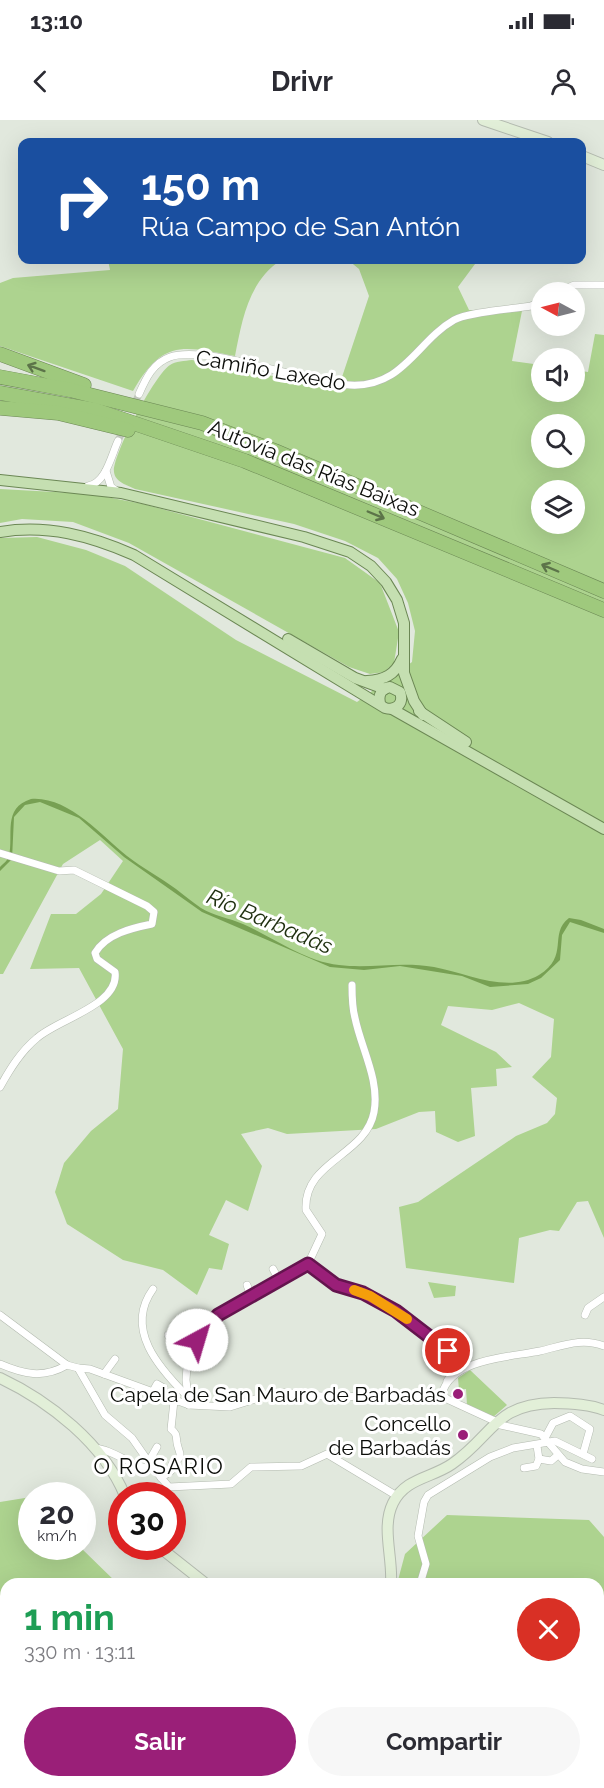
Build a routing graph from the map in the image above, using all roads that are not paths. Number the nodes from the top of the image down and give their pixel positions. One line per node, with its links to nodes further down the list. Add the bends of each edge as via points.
1 (483, 120): 2 (street)
2 (536, 138)
3 (586, 158): 4 (street)
4 (604, 165)
5 (585, 285): 6 (street)
6 (604, 285)
7 (531, 306): 11 (street, Camiño Laxedo, via 457,318 408,363 365,385 329,382 183,354 153,367)
8 (0, 354): 13 (highway, one-way to 8)
9 (0, 377): 13 (highway, Autovía das Rías Baixas)
10 (0, 393): 19 (highway, Autovía das Rías Baixas, via 95,411 245,461)
11 (139, 394)
12 (0, 408): 19 (highway, via 58,413 140,433)
13 (150, 409): 23 (highway, Autovía das Rías Baixas, one-way to 13, via 275,451 202,423)
14 (118, 441): 15 (street)
15 (104, 478): 17 (street); 18 (street); 20 (street)
16 (0, 480): 17 (main road)
17 (83, 487): 18 (main road)
18 (102, 490): 20 (main road)
19 (322, 492): 24 (highway, Autovía das Rías Baixas, one-way to 24)
20 (121, 493): 25 (main road, via 304,537 350,552 371,566 396,600 404,623)
21 (0, 532): 22 (main road, via 53,530 87,538 134,555)
22 (174, 579): 26 (main road, via 211,595); 29 (main road)
23 (604, 591)
24 (604, 610)
25 (400, 671): 26 (main road); 27 (main road); 28 (main road); 31 (main road)
26 (365, 682): 27 (main road)
27 (386, 688): 28 (main road, via 397,689); 29 (main road)
28 (401, 697): 30 (main road, via 399,705); 31 (main road)
29 (380, 703): 30 (main road)
30 (392, 709): 32 (main road)
31 (423, 715): 32 (main road)
32 (536, 789): 33 (main road)
33 (604, 829)
34 (7, 855): 36 (street, via 59,871 74,870 154,912 152,924 112,937 95,953 115,972 114,988 101,1002 50,1028 21,1054)
35 (352, 985): 37 (street, via 354,1016 375,1091 374,1114 359,1141 331,1161 312,1182 306,1210 322,1234)
36 (0, 1087)
37 (308, 1264): 39 (street); 57 (street, via 336,1285 363,1293 396,1311 459,1359)
38 (273, 1269): 39 (street)
39 (279, 1280): 42 (street)
40 (247, 1285): 42 (street)
41 (153, 1289): 58 (street, via 142,1305 141,1315 150,1352)
42 (251, 1296): 49 (street, via 218,1315)
43 (604, 1297): 45 (street, via 588,1308)
44 (0, 1315): 53 (street)
45 (585, 1316)
46 (182, 1318): 47 (street)
47 (190, 1332): 48 (street); 49 (street)
48 (168, 1335)
49 (196, 1340): 58 (street, via 188,1353)
50 (604, 1346): 57 (street, via 581,1341 489,1359 460,1372)
51 (115, 1359): 55 (street)
52 (0, 1364): 53 (street, via 33,1374 53,1372)
53 (67, 1365): 54 (street)
54 (78, 1368): 55 (street); 71 (street, via 105,1415 132,1438)
55 (104, 1374): 59 (street)
56 (0, 1378): 66 (street, via 40,1398)
57 (442, 1391): 60 (street, via 333,1397 277,1392 230,1407); 62 (street)
58 (187, 1396): 60 (street)
59 (174, 1401): 60 (street); 74 (street, via 171,1429 177,1435 182,1454)
60 (189, 1405)
61 (604, 1410): 62 (street, via 583,1404 532,1404)
62 (497, 1423): 63 (street, via 533,1431); 76 (street, via 453,1464 410,1482)
63 (547, 1440): 64 (street); 67 (street); 67 (street, via 553,1423 570,1416 590,1430); 68 (street)
64 (537, 1446): 69 (street); 80 (street, via 513,1448 490,1457 425,1498 418,1536 426,1564)
65 (157, 1447): 71 (street)
66 (93, 1448): 71 (street, via 129,1459 146,1469); 75 (street)
67 (583, 1454): 70 (street)
68 (558, 1455): 69 (street, via 551,1461); 73 (street, via 579,1468)
69 (539, 1459): 72 (street, via 537,1466)
70 (592, 1459)
71 (151, 1465): 74 (street)
72 (524, 1468)
73 (604, 1472)
74 (161, 1478): 76 (street, via 170,1487 227,1485 237,1482 253,1467 301,1466 327,1454)
75 (118, 1482)
76 (397, 1496): 79 (street, via 387,1525)
77 (176, 1560): 78 (street)
78 (198, 1578)
79 (391, 1578)
80 (422, 1578)

